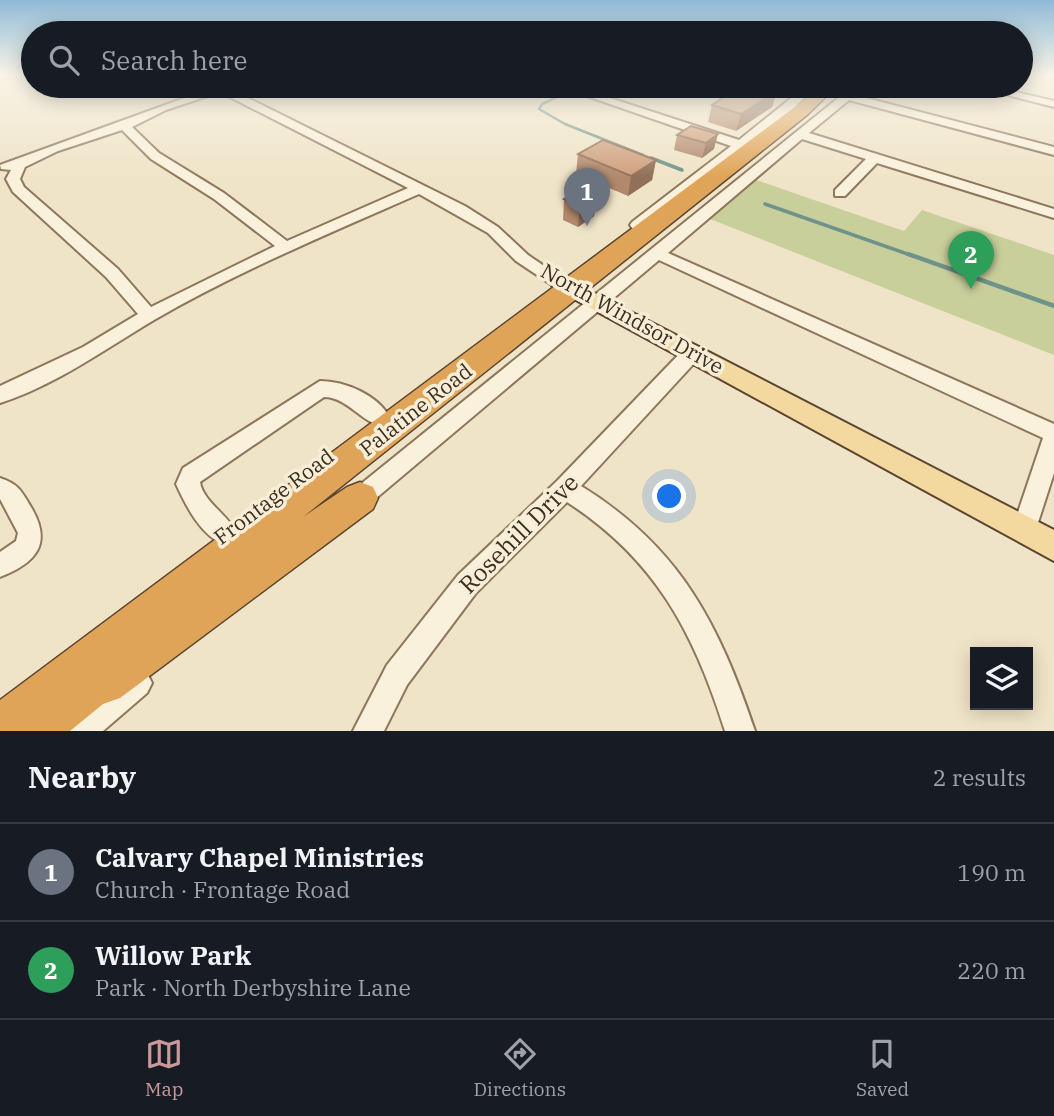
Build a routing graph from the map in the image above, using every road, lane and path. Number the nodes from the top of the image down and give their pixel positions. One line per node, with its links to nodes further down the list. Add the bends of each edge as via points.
1 (160, 109): 8 (street)
2 (264, 109): 13 (street, North Windsor Drive)
3 (632, 109): 10 (street)
4 (784, 109): 10 (street, Frontage Road)
5 (805, 109): 18 (highway, Palatine Road)
6 (826, 109): 9 (street, Frontage Road)
7 (915, 109): 11 (street)
8 (124, 126): 16 (street, via 155,156 219,196); 19 (street, via 12,165 13,179 18,189 112,273)
9 (802, 135): 12 (street); 17 (street, Frontage Road)
10 (740, 145): 18 (street, Frontage Road)
11 (1054, 151)
12 (873, 159): 14 (street); 15 (street)
13 (418, 189): 16 (street); 18 (street, North Windsor Drive, via 493,230 522,258)
14 (840, 193)
15 (1054, 214)
16 (286, 247): 19 (street)
17 (658, 254): 18 (street, Frontage Road); 23 (street)
18 (580, 293): 20 (main road, North Windsor Drive); 22 (street, Frontage Road); 26 (street, Frontage Road); 32 (highway, Palatine Road); 33 (highway, Palatine Road)
19 (149, 315): 21 (street, via 90,352)
20 (692, 353): 25 (street, Rosehill Drive); 27 (main road, North Windsor Drive)
21 (0, 396)
22 (380, 418): 28 (street, Frontage Road); 28 (street, via 352,395 337,388 320,389 191,475 187,484 196,502)
23 (1054, 436): 27 (street)
24 (0, 488): 30 (street, via 8,491 32,530 30,542 17,557)
25 (565, 488): 35 (street, Rosehill Drive, via 467,584 397,675); 36 (street, via 622,527 661,569 698,622)
26 (360, 498): 33 (highway); 34 (street, Frontage Road)
27 (1024, 530): 29 (main road, North Windsor Drive)
28 (225, 534): 31 (street, Frontage Road)
29 (1054, 546)
30 (0, 565)
31 (0, 702)
32 (0, 729)
33 (35, 731)
34 (79, 731)
35 (368, 731)
36 (740, 731)

